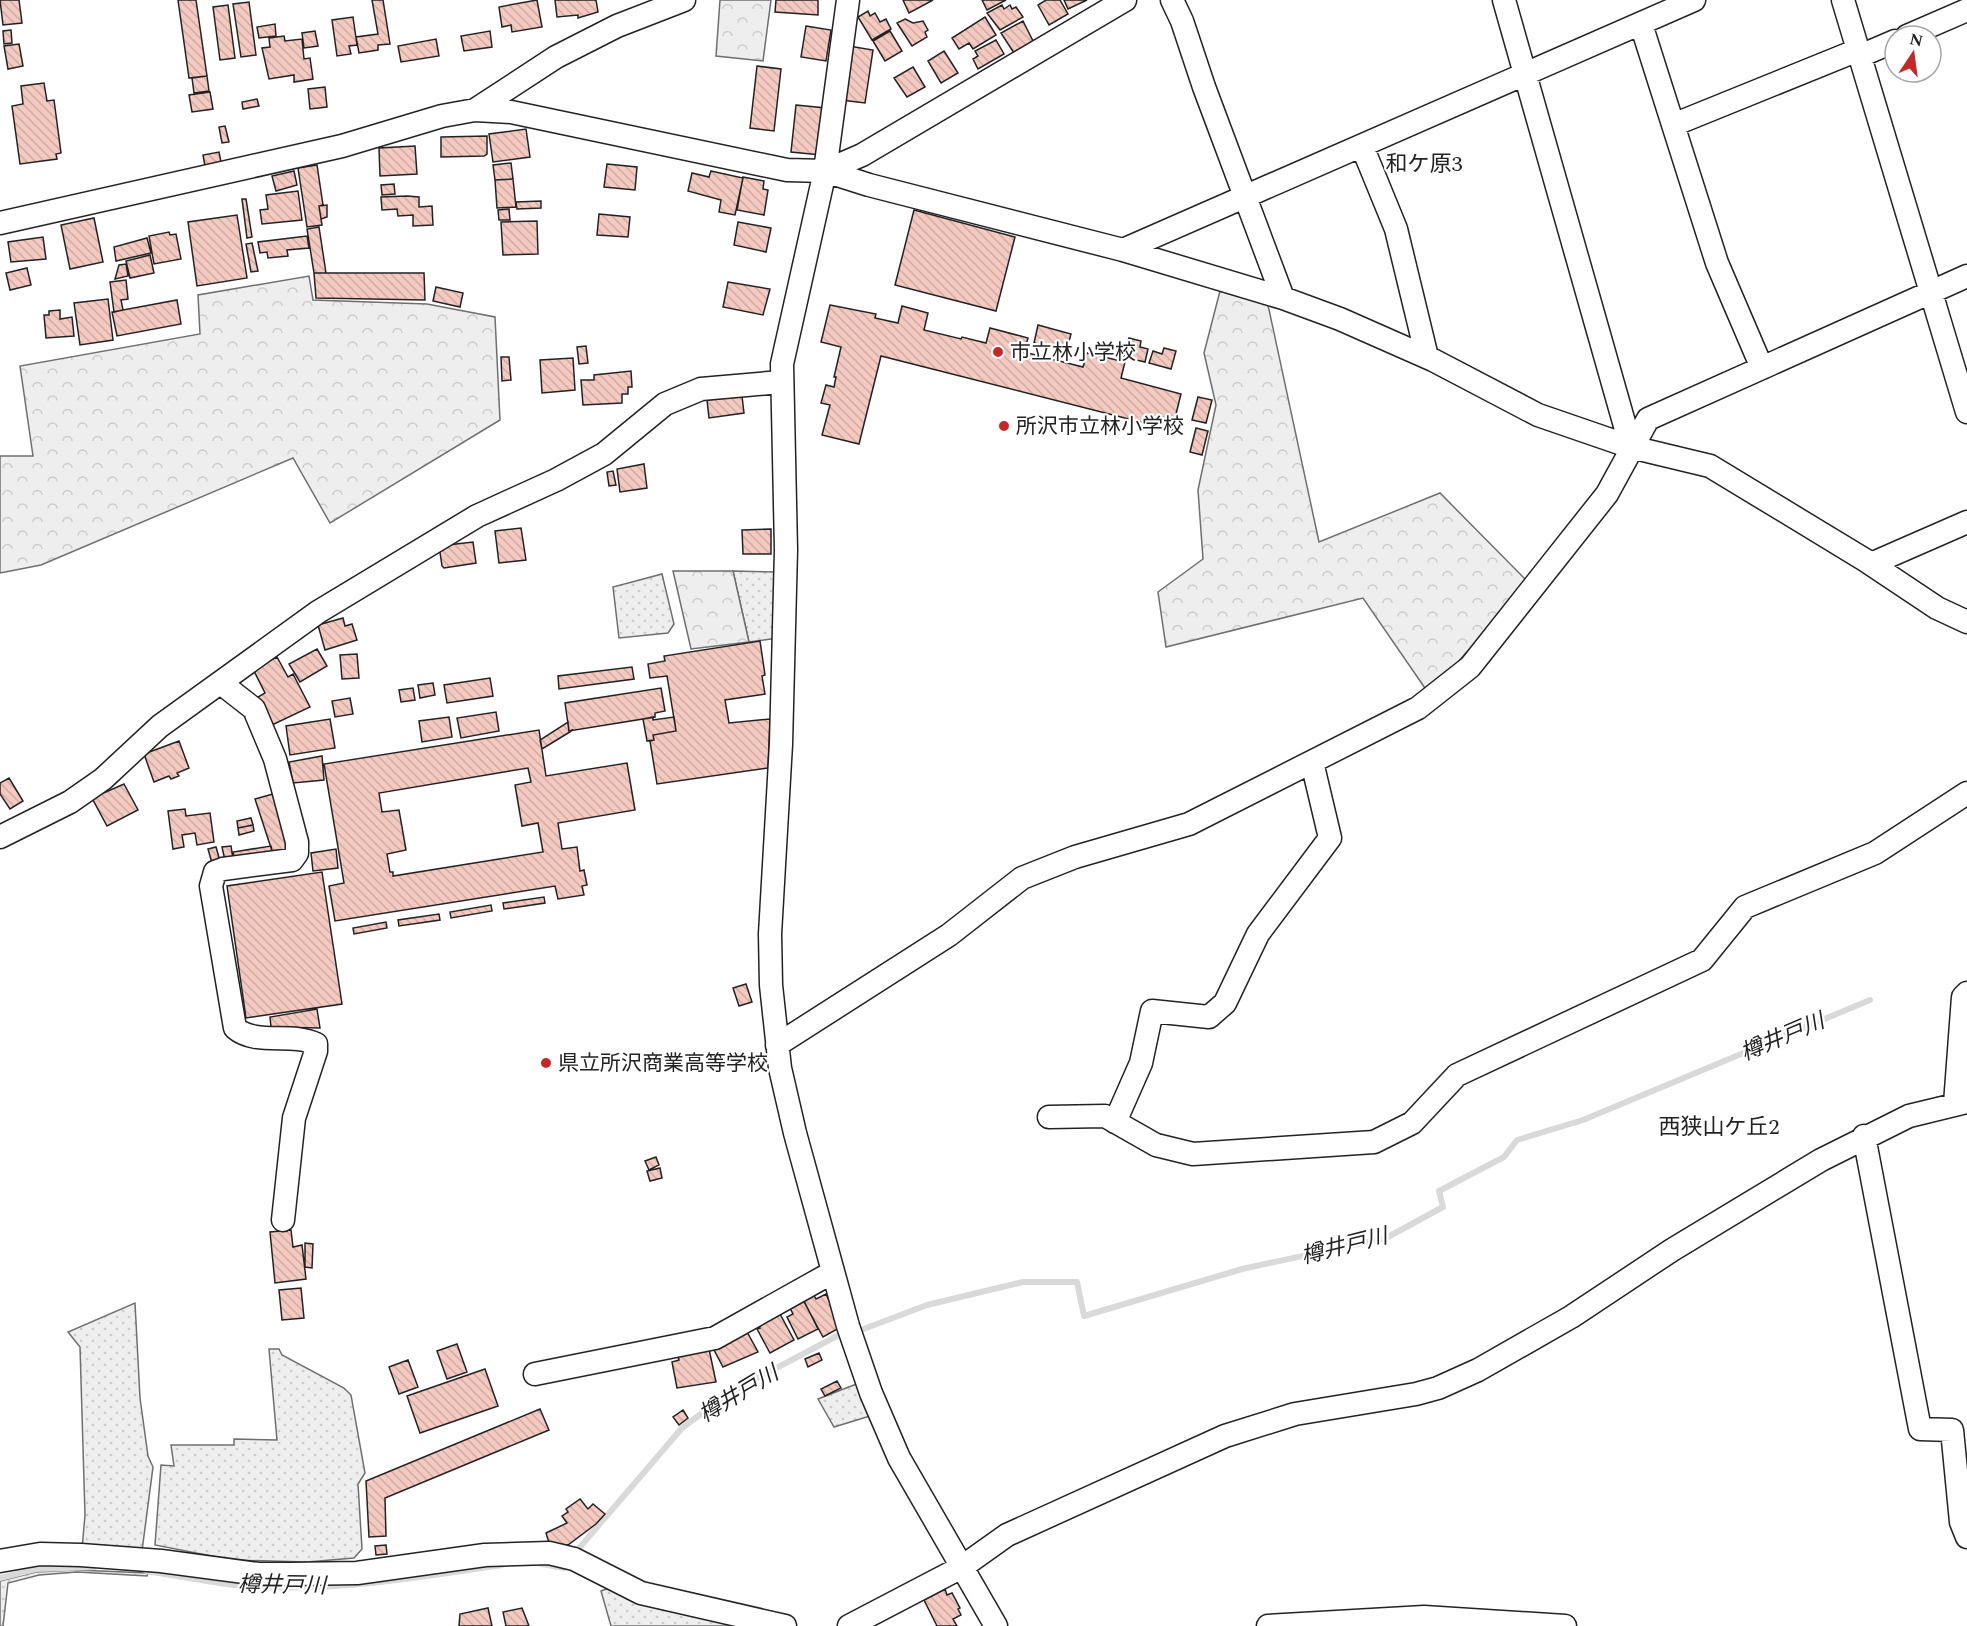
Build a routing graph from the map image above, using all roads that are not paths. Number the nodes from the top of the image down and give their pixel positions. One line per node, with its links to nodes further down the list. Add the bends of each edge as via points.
1 (684, 0): 14 (street, via 617,26 556,57)
2 (848, 0): 17 (street)
3 (1125, 0): 17 (street, via 862,155)
4 (1172, 0): 18 (street)
5 (1504, 0): 13 (street)
6 (1694, 0): 9 (street)
7 (1843, 0): 12 (street)
8 (1967, 10): 10 (street)
9 (1641, 24): 13 (street); 15 (street)
10 (1935, 24)
11 (1883, 45): 12 (street)
12 (1859, 53): 15 (street); 22 (street)
13 (1526, 74): 16 (street); 28 (street)
14 (475, 110): 17 (street, via 512,112 787,170); 19 (street, via 342,146)
15 (1673, 125): 25 (street, via 1717,262)
16 (1362, 146): 18 (street); 24 (street, via 1396,230)
17 (825, 171): 20 (street); 26 (street)
18 (1245, 197): 20 (street); 23 (street)
19 (0, 223)
20 (1123, 250): 23 (street)
21 (1967, 276): 22 (street)
22 (1931, 292): 25 (street); 27 (street)
23 (1283, 298): 24 (street)
24 (1427, 357): 28 (street, via 1538,415)
25 (1762, 368): 28 (street, via 1648,420)
26 (781, 382): 32 (street, via 701,389 665,404 604,454 477,516 318,612); 37 (street, via 785,647 770,934)
27 (1967, 412)
28 (1631, 447): 30 (street, via 1710,466); 33 (street, via 1607,494 1470,667 1418,708)
29 (1967, 522): 30 (street)
30 (1871, 564): 31 (street, via 1936,608)
31 (1967, 622)
32 (222, 684): 35 (street, via 160,726 104,779 70,802); 42 (street, via 254,709 274,759 297,842 292,860 223,869 216,872 211,886 235,1028 244,1035 301,1039 316,1044 294,1118)
33 (1312, 762): 37 (street, via 1189,824 1075,857 1022,878 949,935); 40 (street, via 1330,838 1258,934 1225,1003 1209,1017 1152,1011 1141,1063)
34 (1967, 793): 40 (street, via 1875,853 1745,907 1702,960 1457,1075 1412,1123 1374,1142 1193,1154 1156,1145)
35 (0, 837)
36 (1967, 993): 38 (street, via 1963,997)
37 (777, 1045): 43 (street, via 795,1133)
38 (1961, 1103): 41 (street, via 1909,1116)
39 (1049, 1117): 40 (street, via 1105,1116)
40 (1115, 1122)
41 (1864, 1136): 45 (street, via 1920,1429 1952,1430 1960,1522); 47 (street, via 1764,1193 1571,1317 1478,1370 1416,1394 1295,1414 1225,1436 1007,1535)
42 (283, 1220)
43 (833, 1272): 44 (street, via 715,1338); 47 (street, via 880,1415 899,1458)
44 (535, 1374)
45 (1967, 1537)
46 (0, 1561): 48 (street, via 40,1554 81,1555 258,1574 302,1574 357,1573 485,1555 549,1553 574,1559 641,1593)
47 (962, 1568): 49 (street); 50 (street)
48 (785, 1626)
49 (849, 1626)
50 (996, 1626)
51 (1268, 1626): 52 (street, via 1424,1617)
52 (1565, 1626)

